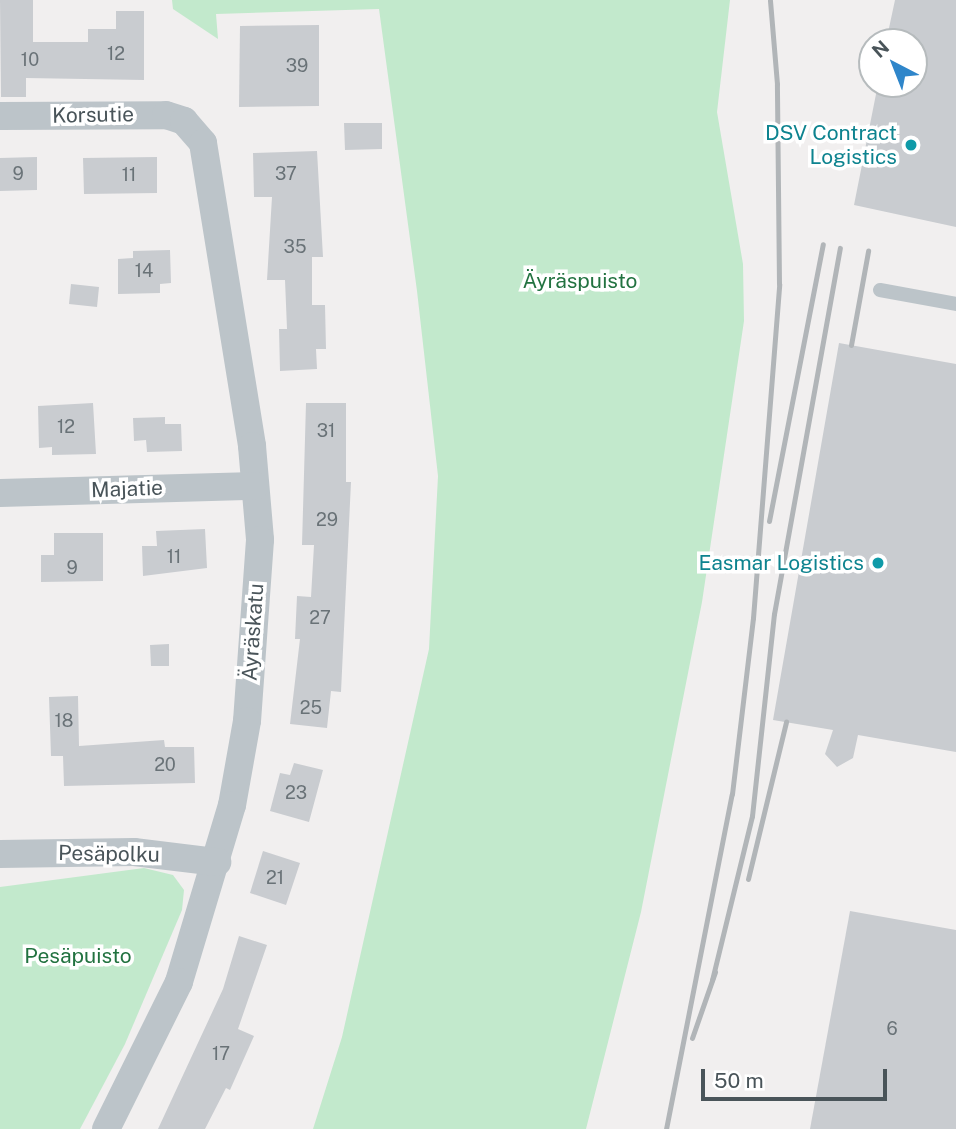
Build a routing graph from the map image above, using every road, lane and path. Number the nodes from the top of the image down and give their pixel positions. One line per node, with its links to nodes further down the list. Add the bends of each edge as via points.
1 (0, 116): 2 (street, Korsutie, via 166,115)
2 (184, 121): 5 (street, Äyräskatu, via 203,142)
3 (880, 290): 4 (lane)
4 (956, 304)
5 (255, 486): 6 (street, Majatie); 8 (street, Äyräskatu, via 260,540 247,722)
6 (0, 493)
7 (0, 854): 8 (street, Pesäpolku, via 134,852)
8 (217, 862): 9 (street, Äyräskatu, via 179,982)
9 (106, 1129)

